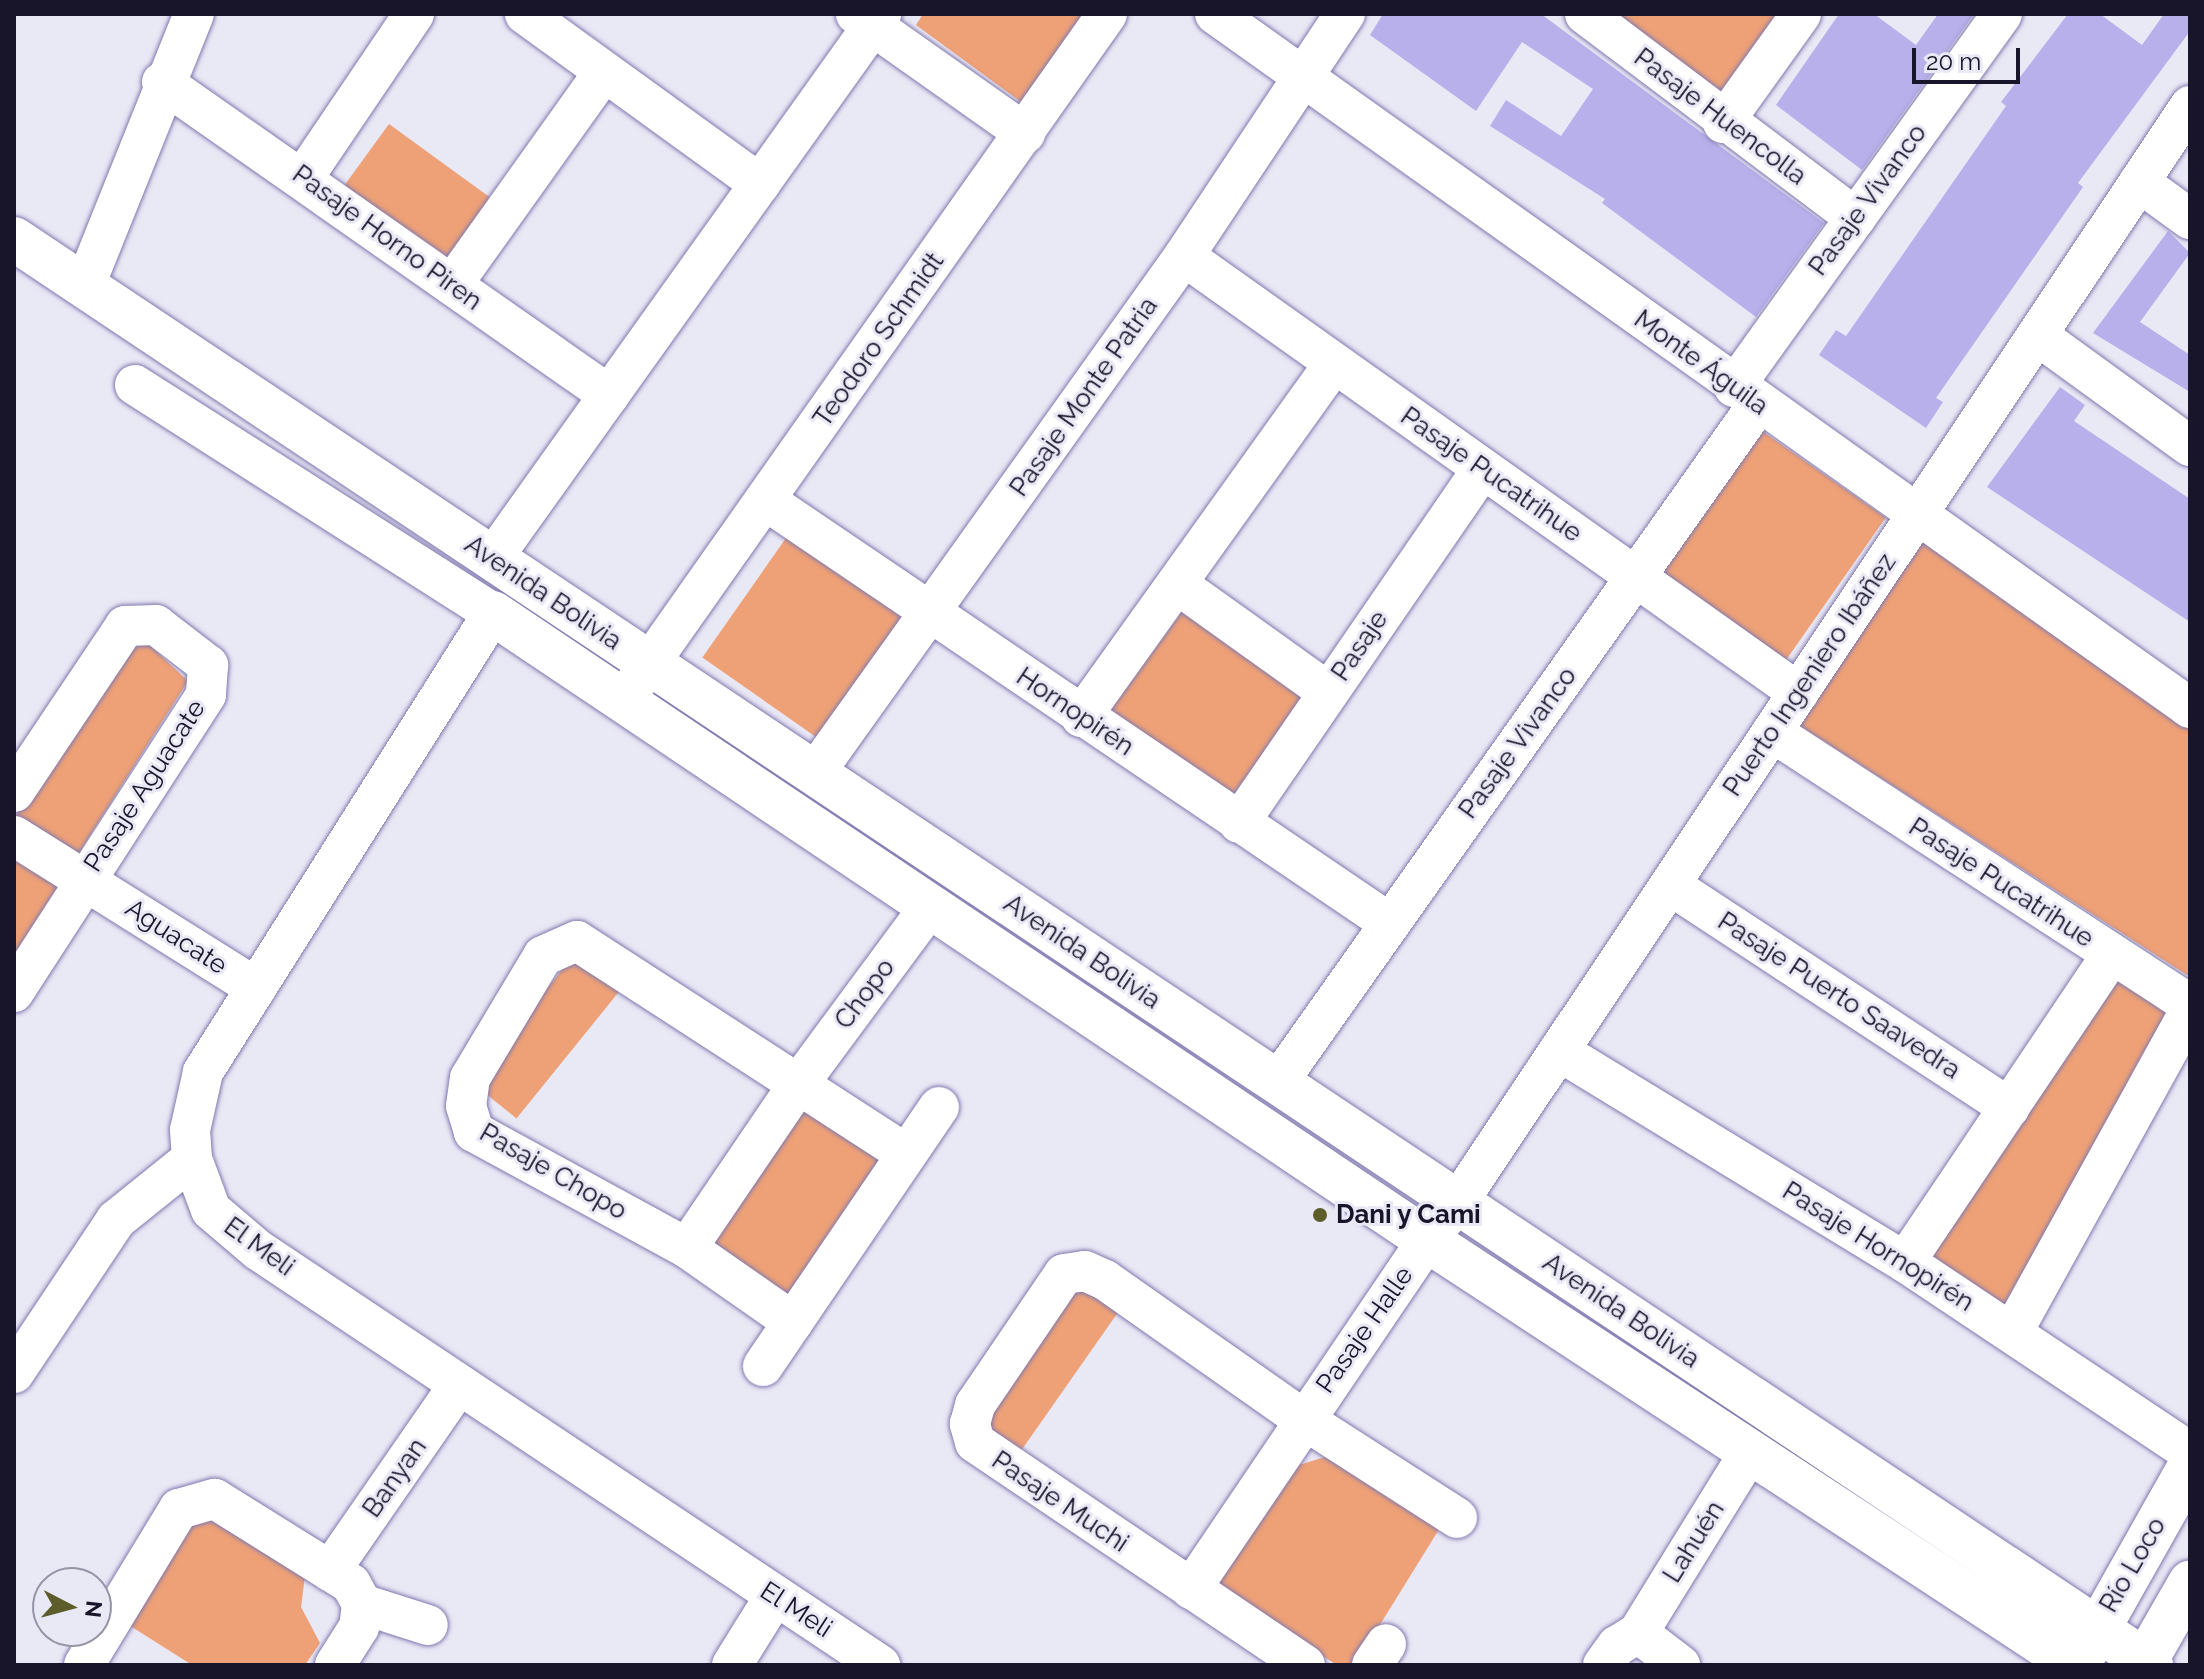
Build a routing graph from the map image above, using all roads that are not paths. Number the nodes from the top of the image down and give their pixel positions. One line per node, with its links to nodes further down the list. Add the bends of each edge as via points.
1 (194, 14): 13 (street)
2 (414, 14): 17 (street)
3 (525, 14): 11 (street)
4 (1107, 14): 16 (street, Teodoro Schmidt)
5 (1215, 14): 12 (street, Monte Águila)
6 (1345, 14): 12 (street, Pasaje Monte Patria)
7 (1585, 14): 15 (street, Pasaje Huencolla)
8 (1801, 14): 15 (street)
9 (2002, 14): 20 (street, Pasaje Vivanco)
10 (870, 18): 16 (street); 19 (street)
11 (604, 72): 19 (street); 25 (street)
12 (1304, 78): 23 (street, Pasaje Monte Patria); 30 (street, Monte Águila)
13 (162, 82): 17 (street, Pasaje Horno Piren); 24 (street)
14 (2190, 106): 18 (street, Puerto Ingeniero Ibáñez)
15 (1723, 123): 20 (street, Pasaje Huencolla)
16 (1025, 133): 33 (street, Teodoro Schmidt)
17 (303, 178): 25 (street, Pasaje Horno Piren)
18 (2139, 182): 21 (street); 26 (street, Puerto Ingeniero Ibáñez)
19 (760, 184): 29 (street)
20 (1856, 218): 30 (street, Pasaje Vivanco)
21 (2190, 219)
22 (14, 239): 24 (street, Avenida Bolivia)
23 (1184, 256): 27 (street, Pasaje Pucatrihue); 39 (street, Pasaje Monte Patria)
24 (85, 285): 35 (street, Avenida Bolivia)
25 (452, 285): 29 (street, Pasaje Horno Piren)
26 (2037, 335): 31 (street); 34 (street, Puerto Ingeniero Ibáñez)
27 (1333, 365): 32 (street, Pasaje Pucatrihue); 37 (street)
28 (135, 385): 38 (street, Avenida Bolivia)
29 (609, 395): 35 (street)
30 (1746, 395): 34 (street, Monte Águila); 36 (street, Pasaje Vivanco)
31 (2190, 446)
32 (1482, 469): 36 (street, Pasaje Pucatrihue); 41 (street, Pasaje)
33 (765, 500): 39 (street, Hornopirén); 40 (street, Teodoro Schmidt)
34 (1917, 516): 42 (street, Puerto Ingeniero Ibáñez); 44 (street, Monte Águila)
35 (492, 559): 40 (street, Avenida Bolivia)
36 (1637, 579): 42 (street, Pasaje Pucatrihue); 54 (street, Pasaje Vivanco)
37 (1177, 584): 41 (street); 45 (street)
38 (493, 613): 43 (street, Avenida Bolivia); 56 (street, El Meli)
39 (931, 613): 45 (street, Hornopirén); 47 (street, Pasaje Monte Patria)
40 (648, 664): 43 (street, Teodoro Schmidt); 47 (street, Avenida Bolivia)
41 (1328, 692): 49 (street, Pasaje)
42 (1799, 693): 46 (street, Puerto Ingeniero Ibáñez)
43 (623, 702): 53 (street, Avenida Bolivia)
44 (2190, 708)
45 (1081, 717): 49 (street, Hornopirén)
46 (1772, 732): 52 (street, Puerto Ingeniero Ibáñez); 55 (street, Pasaje Pucatrihue)
47 (814, 774): 61 (street, Avenida Bolivia)
48 (14, 792): 51 (street, Pasaje Aguacate, via 125,626 156,625 208,665 206,695)
49 (1239, 823): 54 (street, Hornopirén)
50 (14, 836): 51 (street, Aguacate)
51 (84, 879): 56 (street, Aguacate); 57 (street, Pasaje Aguacate)
52 (1670, 885): 59 (street, Puerto Ingeniero Ibáñez); 63 (street, Pasaje Puerto Saavedra)
53 (930, 906): 60 (street, Chopo); 67 (street, Avenida Bolivia)
54 (1388, 922): 61 (street, Pasaje Vivanco)
55 (2111, 956): 58 (street, Pasaje Pucatrihue); 63 (street)
56 (256, 988): 65 (street, El Meli, via 203,1072 190,1130)
57 (14, 992)
58 (2190, 1008): 71 (street)
59 (1559, 1051): 66 (street, Puerto Ingeniero Ibáñez); 69 (street, Pasaje Hornopirén)
60 (800, 1082): 64 (street, Pasaje Chopo); 68 (street); 68 (street, Pasaje Chopo, via 577,941 543,956 470,1078 466,1106 474,1132)
61 (1278, 1082): 66 (street, Avenida Bolivia)
62 (939, 1107): 64 (street)
63 (2009, 1108): 69 (street)
64 (906, 1154): 70 (street)
65 (192, 1159): 73 (street, via 116,1220); 74 (street, El Meli, via 202,1191 219,1219)
66 (1458, 1202): 67 (street, Puerto Ingeniero Ibáñez); 87 (street, Avenida Bolivia)
67 (1427, 1240): 75 (street, Pasaje Halle); 76 (street, Avenida Bolivia)
68 (687, 1248): 70 (street, Pasaje Chopo)
69 (1905, 1262): 71 (street, Pasaje Hornopirén)
70 (793, 1322): 72 (street)
71 (2012, 1333): 77 (street, Pasaje Hornopirén)
72 (763, 1366)
73 (14, 1373)
74 (459, 1385): 80 (street, Banyan); 83 (street, El Meli)
75 (1303, 1419): 79 (street, Pasaje Muchi); 82 (street); 82 (street, Pasaje Muchi, via 1095,1274 1074,1270 1057,1281 975,1405 970,1434 986,1452)
76 (1750, 1452): 86 (street, Lahuén); 87 (street, Avenida Bolivia)
77 (2190, 1452)
78 (2190, 1466): 87 (street, Río Loco)
79 (1457, 1518)
80 (330, 1571): 84 (street, via 351,1584); 89 (street, via 215,1499 196,1501 179,1509)
81 (2190, 1583): 88 (street)
82 (1191, 1589): 93 (street, Pasaje Muchi)
83 (775, 1596): 91 (street); 92 (street, El Meli)
84 (362, 1604): 85 (street); 90 (street, via 359,1627)
85 (428, 1625)
86 (1638, 1633): 94 (street, Lahuén, via 1617,1646); 95 (street)
87 (2083, 1653): 88 (street, Avenida Bolivia)
88 (2146, 1664)
89 (84, 1665)
90 (335, 1665)
91 (732, 1665)
92 (880, 1665)
93 (1305, 1665)
94 (1603, 1665)
95 (1680, 1665)

